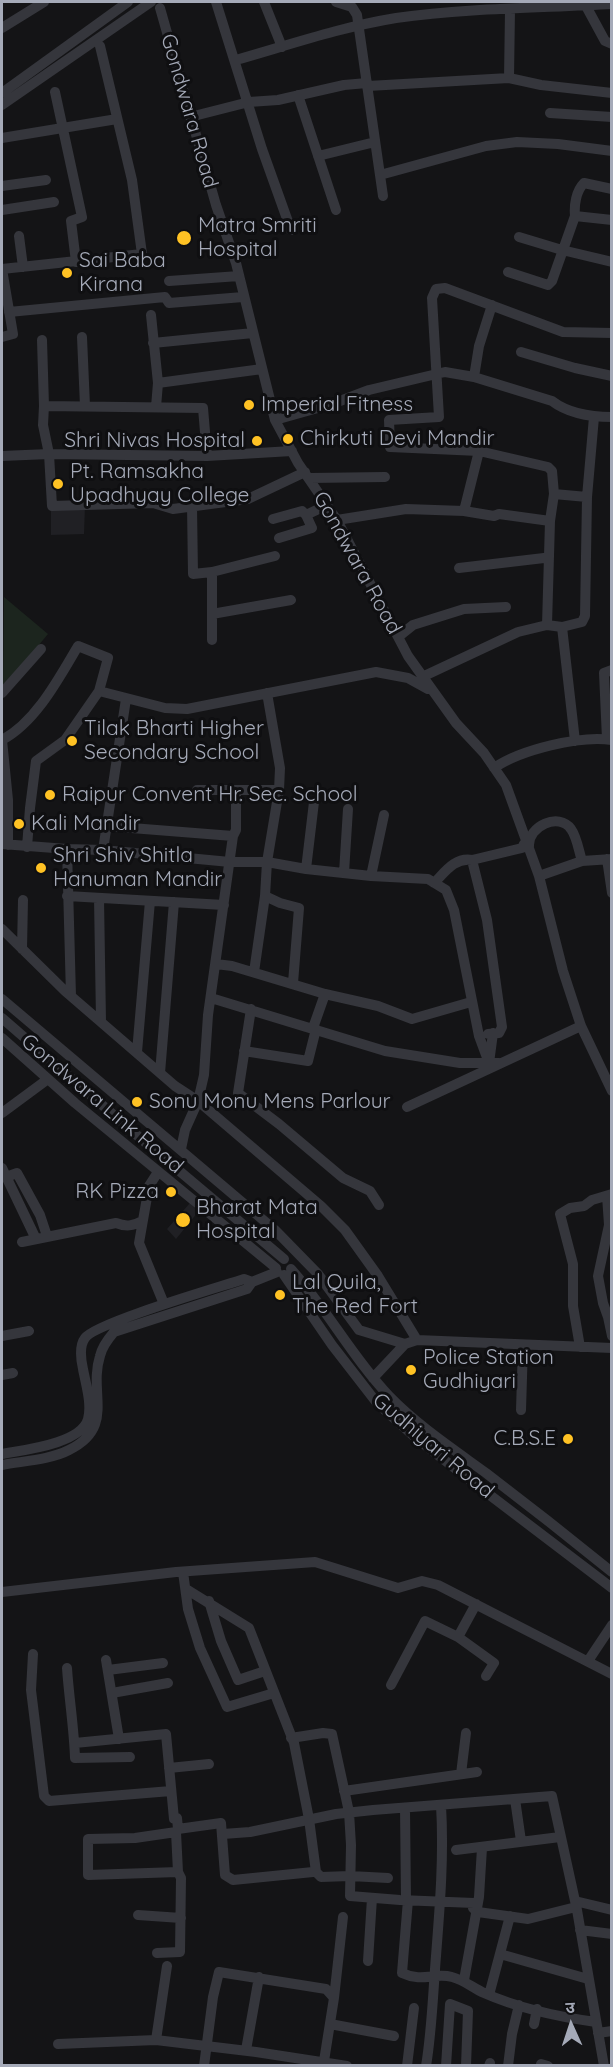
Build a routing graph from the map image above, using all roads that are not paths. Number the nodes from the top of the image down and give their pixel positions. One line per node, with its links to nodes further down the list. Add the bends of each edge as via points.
1 (44, 2): 14 (street)
2 (128, 2): 22 (street)
3 (216, 2): 18 (street)
4 (264, 2): 17 (street)
5 (336, 2): 7 (street)
6 (152, 3): 26 (street); 28 (street, Gondwara Road)
7 (352, 4): 13 (street)
8 (563, 4): 10 (street); 11 (street)
9 (612, 4): 11 (street)
10 (525, 5): 12 (street)
11 (586, 6): 15 (street, via 605,41)
12 (510, 10): 13 (street, via 398,18); 19 (street)
13 (358, 25): 17 (street); 20 (street)
14 (2, 28)
15 (612, 44)
16 (100, 46): 30 (street)
17 (282, 47): 18 (street)
18 (236, 60): 25 (street)
19 (509, 78): 20 (street, via 368,86); 23 (street)
20 (367, 83): 24 (street); 33 (street)
21 (55, 92): 31 (street)
22 (2, 93)
23 (612, 93)
24 (298, 95): 25 (street); 35 (street)
25 (249, 102): 28 (street); 46 (street)
26 (2, 105)
27 (550, 113): 29 (street)
28 (190, 117): 54 (street, Gondwara Road)
29 (612, 117)
30 (117, 119): 31 (street); 50 (street, via 132,180 142,254)
31 (63, 129): 32 (street); 50 (street, via 81,217 71,221)
32 (2, 138)
33 (375, 142): 35 (street); 36 (street)
34 (612, 151): 36 (street, via 517,142 486,146)
35 (318, 156): 43 (street)
36 (380, 175): 40 (street)
37 (46, 180): 38 (street)
38 (2, 186)
39 (612, 189): 44 (street, via 584,183 574,207)
40 (384, 196)
41 (54, 202): 42 (street)
42 (2, 210)
43 (336, 210)
44 (575, 216): 45 (street); 49 (street)
45 (612, 220)
46 (291, 230)
47 (19, 236): 52 (street)
48 (519, 237): 49 (street)
49 (562, 250): 51 (street); 53 (street, via 548,285)
50 (76, 262): 52 (street)
51 (612, 262)
52 (23, 267): 58 (street, via 2,269)
53 (508, 272)
54 (239, 276): 55 (street); 56 (street, Gondwara Road)
55 (169, 282)
56 (243, 297): 58 (street, via 169,303 165,297); 60 (street, Gondwara Road)
57 (492, 304): 61 (street, via 563,332); 68 (street, via 445,288 436,289 432,298); 70 (street)
58 (9, 312): 62 (street, via 13,334)
59 (151, 315): 65 (street)
60 (253, 333): 65 (street); 67 (street, Gondwara Road)
61 (612, 333)
62 (2, 337)
63 (82, 337): 73 (street)
64 (42, 340): 72 (street)
65 (153, 343): 71 (street)
66 (521, 352): 69 (street)
67 (262, 369): 71 (street); 77 (street, Gondwara Road)
68 (435, 374): 70 (street, via 445,372); 77 (street); 79 (street, via 439,417 389,420 390,447)
69 (612, 376)
70 (474, 378): 75 (street)
71 (158, 383): 74 (street)
72 (44, 406): 73 (street); 80 (street)
73 (85, 406): 74 (street)
74 (156, 407): 82 (street, via 203,408)
75 (594, 417): 76 (street); 86 (street)
76 (612, 417)
77 (275, 420): 78 (street, Gondwara Road)
78 (292, 451): 82 (street); 83 (street, Gondwara Road)
79 (479, 451): 85 (street, via 548,467 552,471); 89 (street)
80 (49, 454): 81 (street); 82 (street); 88 (street, via 52,506)
81 (2, 456)
82 (207, 456)
83 (308, 475): 84 (street); 87 (street, Gondwara Road); 88 (street, via 248,499)
84 (385, 477)
85 (554, 494): 86 (street); 93 (street)
86 (587, 496): 103 (street, via 585,616 582,622)
87 (327, 505): 90 (street); 92 (street, Gondwara Road)
88 (192, 506): 98 (street, via 193,573)
89 (464, 511): 92 (street, via 406,509); 93 (street)
90 (306, 515): 91 (street, via 302,511); 94 (street, via 312,528)
91 (273, 519)
92 (337, 520): 104 (street, Gondwara Road)
93 (550, 521): 96 (street)
94 (279, 537)
95 (275, 556): 98 (street)
96 (549, 559): 97 (street); 102 (street)
97 (459, 568)
98 (212, 572): 101 (street)
99 (291, 600): 101 (street)
100 (506, 607): 104 (street, via 464,609 413,625)
101 (212, 614): 105 (street)
102 (547, 625): 103 (street); 108 (street, via 518,632)
103 (562, 627): 116 (street)
104 (398, 637): 108 (street, Gondwara Road)
105 (212, 640)
106 (41, 649): 111 (street)
107 (612, 670): 114 (street, via 604,673)
108 (422, 677): 110 (street, Gondwara Road)
109 (99, 691): 113 (street); 115 (street, via 108,658 78,646 50,695); 129 (street, via 65,740 36,761)
110 (434, 692): 112 (street, via 408,678 376,672); 117 (street, Gondwara Road)
111 (2, 693)
112 (267, 693): 113 (street, via 188,709); 119 (street, via 280,768)
113 (126, 699): 125 (street)
114 (609, 739): 116 (street)
115 (2, 740): 121 (street)
116 (575, 741): 117 (street, via 540,748)
117 (494, 768): 128 (street, Gondwara Road, via 506,785)
118 (197, 790): 120 (street)
119 (279, 790): 120 (street); 136 (street)
120 (236, 791): 126 (street)
121 (5, 800): 127 (street)
122 (314, 802): 137 (street)
123 (348, 809): 138 (street)
124 (384, 815): 139 (street)
125 (106, 826): 126 (street); 131 (street)
126 (233, 836): 135 (street)
127 (5, 845): 129 (street)
128 (529, 846): 133 (street, via 524,844 522,848); 134 (street, via 533,830 559,821 572,829); 140 (street, Gondwara Road)
129 (27, 847): 130 (street)
130 (67, 849): 131 (street); 143 (street)
131 (103, 850): 135 (street)
132 (609, 859): 134 (street); 142 (street)
133 (472, 860): 141 (street, via 453,863); 165 (street, via 487,920 502,1027 499,1033)
134 (582, 861): 140 (street)
135 (230, 862): 136 (street); 149 (street)
136 (267, 862): 137 (street); 144 (street)
137 (306, 869): 138 (street)
138 (344, 873): 139 (street)
139 (371, 876): 141 (street, via 428,879)
140 (539, 876): 163 (street, Gondwara Road)
141 (434, 883): 159 (street, via 446,890 454,910)
142 (612, 893)
143 (67, 896): 145 (street); 156 (street)
144 (265, 896): 153 (street); 154 (street, via 299,908)
145 (99, 898): 147 (street); 162 (street)
146 (23, 900): 151 (street)
147 (150, 901): 148 (street); 169 (street)
148 (174, 902): 149 (street); 171 (street)
149 (224, 905): 152 (street)
150 (2, 929): 151 (street)
151 (22, 949): 156 (street)
152 (216, 964): 153 (street); 157 (street)
153 (254, 972): 154 (street)
154 (293, 983): 155 (street)
155 (325, 994): 159 (street, via 378,1006 412,1019); 164 (street)
156 (71, 996): 162 (street)
157 (211, 998): 160 (street); 174 (street)
158 (2, 999): 177 (street)
159 (471, 1002): 166 (street)
160 (251, 1009): 164 (street); 168 (street)
161 (2, 1018): 187 (street, Gondwara Link Road)
162 (101, 1021): 169 (street)
163 (581, 1026): 170 (street); 173 (street, Gondwara Road)
164 (314, 1029): 168 (street, via 308,1061); 170 (street, via 385,1051 427,1059)
165 (493, 1033): 166 (street); 170 (street)
166 (479, 1036): 170 (street)
167 (2, 1038): 172 (street, Gondwara Link Road)
168 (244, 1051): 181 (street, via 238,1092 343,1179 370,1191)
169 (137, 1052): 171 (street)
170 (494, 1063): 175 (street)
171 (160, 1073): 174 (street)
172 (48, 1079): 176 (street); 178 (street, Gondwara Link Road)
173 (612, 1091)
174 (198, 1101): 177 (street); 193 (street, via 345,1230)
175 (407, 1107)
176 (2, 1113)
177 (181, 1149): 186 (street)
178 (158, 1172): 182 (street, via 149,1186); 187 (street, Gondwara Link Road)
179 (4, 1173): 183 (street, via 17,1173); 184 (street)
180 (609, 1195): 192 (street, via 609,1225 598,1276); 196 (street, via 560,1214 573,1264 573,1306)
181 (379, 1205)
182 (142, 1221): 183 (street); 189 (street, via 139,1243)
183 (47, 1236): 184 (street)
184 (36, 1239): 185 (street)
185 (22, 1242)
186 (298, 1253): 187 (street); 194 (street, via 359,1330)
187 (284, 1267): 188 (street); 198 (street, Gudhiyari Road, via 310,1291); 205 (street, Gudhiyari Road, via 332,1345 377,1403 474,1484)
188 (252, 1282): 189 (street, via 244,1279); 200 (street, via 247,1289 114,1332 99,1357 94,1430 70,1450)
189 (164, 1304): 200 (street, via 96,1329 85,1337 81,1359 89,1410 87,1422)
190 (30, 1331): 191 (street)
191 (2, 1336)
192 (612, 1336)
193 (417, 1340): 194 (street); 195 (street)
194 (405, 1344): 198 (street)
195 (522, 1345): 196 (street); 199 (street)
196 (580, 1347): 197 (street)
197 (612, 1348)
198 (373, 1378): 204 (street, Gudhiyari Road, via 420,1423)
199 (521, 1410)
200 (58, 1448): 201 (street); 202 (street)
201 (2, 1454)
202 (2, 1464)
203 (183, 1572): 206 (street); 207 (street); 209 (street, via 315,1562 398,1588 422,1581 438,1585)
204 (612, 1572)
205 (612, 1588)
206 (186, 1589): 208 (street); 222 (street, via 200,1648 227,1707)
207 (2, 1592)
208 (209, 1601): 216 (street, via 249,1628); 216 (street, via 238,1680)
209 (476, 1604): 211 (street); 213 (street)
210 (612, 1625): 213 (street)
211 (458, 1637): 218 (street, via 494,1663); 220 (street, via 425,1621)
212 (33, 1654): 232 (street, via 32,1690 44,1796 49,1801)
213 (588, 1662): 217 (street)
214 (163, 1663): 221 (street, via 107,1665)
215 (67, 1668): 226 (street)
216 (266, 1671): 222 (street)
217 (612, 1674)
218 (486, 1676)
219 (168, 1683): 221 (street)
220 (391, 1685)
221 (112, 1693): 225 (street)
222 (274, 1693): 224 (street)
223 (466, 1732): 231 (street)
224 (291, 1738): 233 (street, via 332,1734); 238 (street)
225 (119, 1739): 226 (street); 229 (street, via 166,1734)
226 (75, 1743): 227 (street, via 75,1758)
227 (130, 1757)
228 (209, 1764): 229 (street)
229 (169, 1768): 232 (street)
230 (477, 1772): 231 (street)
231 (461, 1774): 233 (street)
232 (171, 1791): 239 (street)
233 (344, 1791): 237 (street)
234 (514, 1799): 235 (street); 241 (street, via 552,1796); 242 (street)
235 (441, 1805): 236 (street); 251 (street)
236 (405, 1808): 237 (street); 250 (street)
237 (349, 1812): 238 (street); 247 (street)
238 (309, 1819): 240 (street); 246 (street)
239 (177, 1830): 240 (street, via 222,1823); 245 (street); 245 (street, via 115,1840 88,1839 88,1875)
240 (223, 1834): 246 (street, via 225,1875 233,1880)
241 (560, 1837): 242 (street); 252 (street)
242 (521, 1841): 243 (street)
243 (482, 1848): 244 (street); 254 (street)
244 (456, 1850)
245 (178, 1872): 258 (street)
246 (316, 1872): 247 (street, via 321,1877)
247 (350, 1876): 248 (street); 249 (street, via 350,1896)
248 (388, 1878)
249 (372, 1898): 250 (street); 263 (street)
250 (407, 1900): 251 (street); 266 (street, via 402,1973 421,1979)
251 (440, 1901): 254 (street, via 474,1903); 266 (street)
252 (575, 1904): 253 (street); 256 (street, via 528,1919); 259 (street)
253 (612, 1910)
254 (476, 1911): 256 (street); 267 (street)
255 (138, 1915): 258 (street)
256 (510, 1916): 262 (street)
257 (343, 1917): 270 (street)
258 (181, 1918): 261 (street, via 180,1952)
259 (580, 1930): 260 (street); 268 (street)
260 (612, 1934)
261 (157, 1953)
262 (500, 1954): 268 (street); 269 (street)
263 (368, 1961)
264 (167, 1966): 280 (street)
265 (260, 1977): 270 (street, via 326,1989); 282 (street, via 219,1972); 283 (street)
266 (434, 1977): 267 (street); 288 (street)
267 (464, 1980): 269 (street)
268 (588, 1980): 274 (street)
269 (489, 1995): 271 (street)
270 (334, 1998): 275 (street)
271 (519, 2005): 273 (street); 291 (street)
272 (414, 2008): 287 (street)
273 (537, 2010): 274 (street); 276 (street)
274 (596, 2022): 278 (street)
275 (330, 2024): 279 (street); 284 (street)
276 (534, 2024)
277 (612, 2031): 278 (street)
278 (598, 2033): 292 (street)
279 (394, 2036)
280 (156, 2040): 281 (street); 282 (street)
281 (58, 2044)
282 (207, 2046): 283 (street); 285 (street)
283 (246, 2050): 284 (street)
284 (324, 2061): 286 (street)
285 (204, 2066)
286 (347, 2066)
287 (407, 2066)
288 (426, 2066)
289 (446, 2066): 290 (street, via 450,2004 468,2011)
290 (466, 2066)
291 (508, 2066)
292 (604, 2066)

